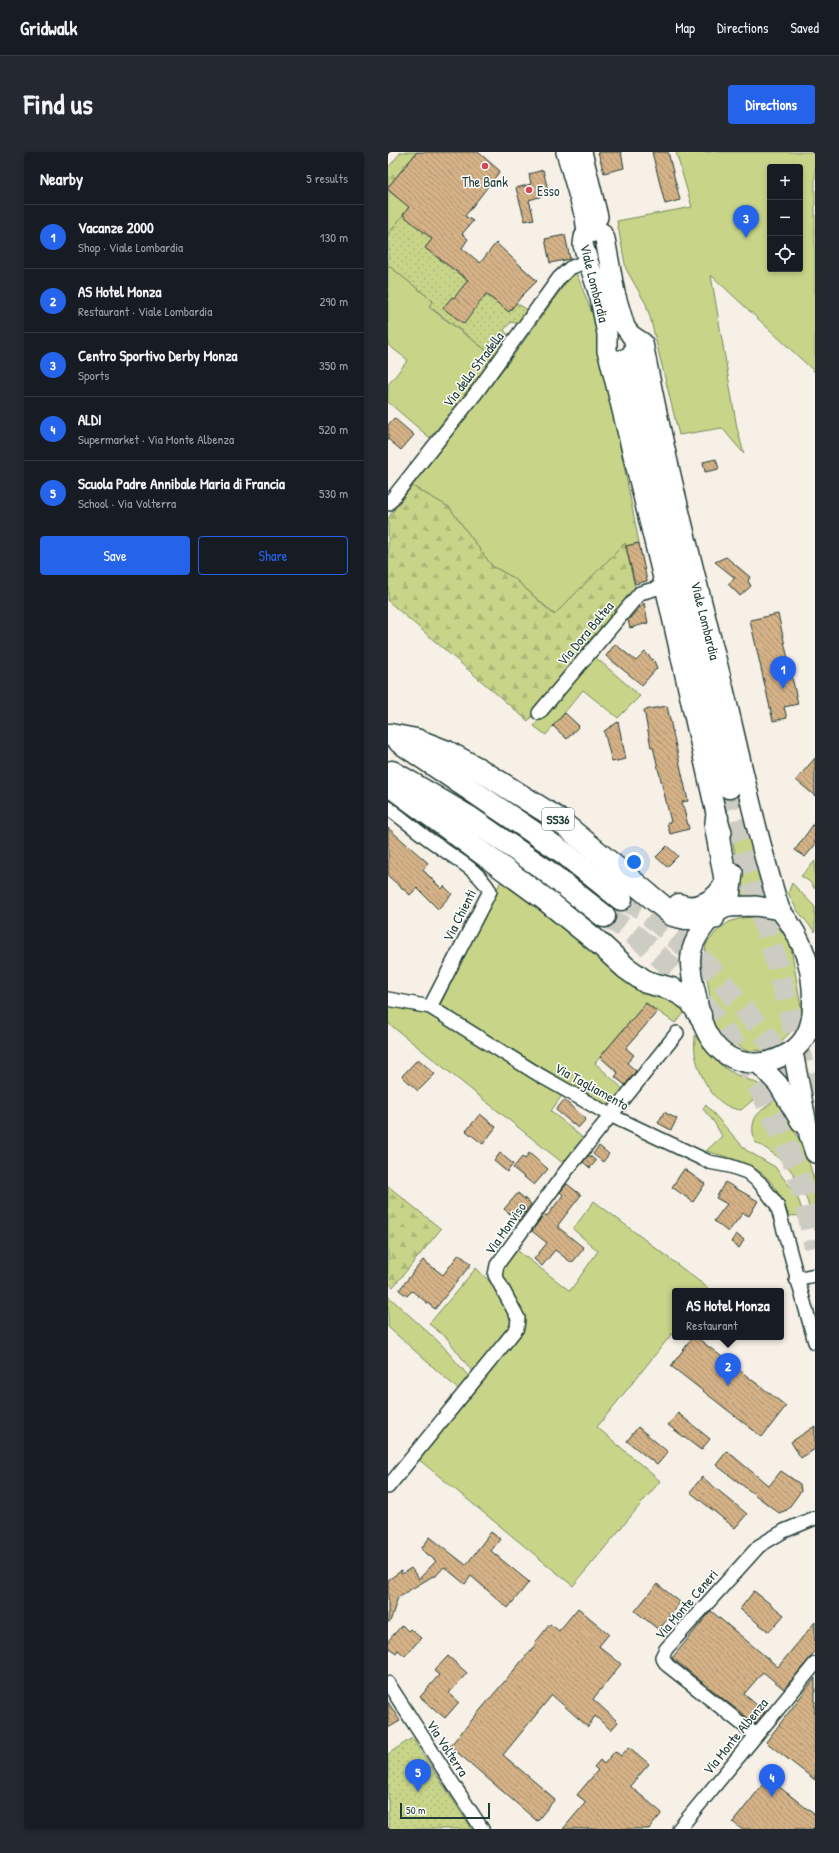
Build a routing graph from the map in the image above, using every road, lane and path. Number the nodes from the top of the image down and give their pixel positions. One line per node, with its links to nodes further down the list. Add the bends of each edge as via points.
1 (566, 152): 3 (main road, Viale Lombardia, via 585,217)
2 (582, 152): 3 (main road, Viale Lombardia)
3 (594, 233): 4 (main road, Viale Lombardia, via 584,238 583,245); 5 (main road, Viale Lombardia, via 607,247 615,293 625,327)
4 (589, 260): 6 (main road, Viale Lombardia, via 600,298 607,334 607,351); 7 (street, Via della Stradella, via 570,268 559,278 476,393)
5 (631, 335): 6 (main road, Viale Lombardia, via 635,351); 18 (main road, Viale Lombardia, via 643,343 662,439 686,539 763,857)
6 (619, 358): 8 (main road, Viale Lombardia); 13 (highway, via 629,375)
7 (388, 504)
8 (665, 586): 9 (street, Via Dora Baltea, via 640,593); 16 (main road, Viale Lombardia)
9 (539, 713)
10 (389, 735): 15 (highway, SS36, via 416,740 447,752); 17 (highway, SS36, via 564,853)
11 (388, 770): 20 (highway, via 476,822 544,869)
12 (388, 784): 23 (highway, via 546,900 599,942 626,968 646,982 672,989 684,996 691,1001)
13 (729, 787)
14 (388, 808): 22 (street, Via Chienti, via 480,876 490,891)
15 (555, 817): 16 (highway, via 611,848 673,902 682,907 692,908 702,906 717,897 723,891 726,882 716,827); 19 (highway, SS36, via 673,915 686,918)
16 (717, 818): 19 (main road, Viale Lombardia, via 732,857 734,878 730,898)
17 (621, 899)
18 (780, 910): 19 (main road, via 756,906); 25 (main road, via 804,946 813,997 808,1029 802,1042)
19 (718, 913): 23 (main road, Viale Lombardia, via 701,931 690,956)
20 (604, 916)
21 (388, 998): 22 (street, Via Tagliamento)
22 (430, 1007): 27 (street, Via Tagliamento, via 541,1076)
23 (700, 1015): 26 (main road, Viale Lombardia, via 705,1030 722,1052 741,1063)
24 (677, 1033): 27 (street, Via Monviso)
25 (793, 1052): 26 (main road, Viale Lombardia, via 777,1060); 28 (main road)
26 (758, 1064): 28 (main road, via 778,1084)
27 (610, 1115): 31 (street, Via Tagliamento, via 709,1162 747,1172 760,1183 777,1205); 33 (street, Via Monviso, via 497,1265 495,1274 518,1318 516,1328)
28 (809, 1135): 29 (main road)
29 (815, 1154)
30 (815, 1275): 31 (street)
31 (796, 1279): 32 (street)
32 (815, 1342)
33 (388, 1487)
34 (815, 1518): 37 (street, Via Monte Ceneri, via 758,1546 666,1649 662,1657 667,1665)
35 (815, 1664): 37 (street, Via Monte Albenza)
36 (388, 1683): 38 (street, Via Volterra)
37 (756, 1735): 39 (street, Via Monte Albenza)
38 (482, 1829)
39 (679, 1829)

